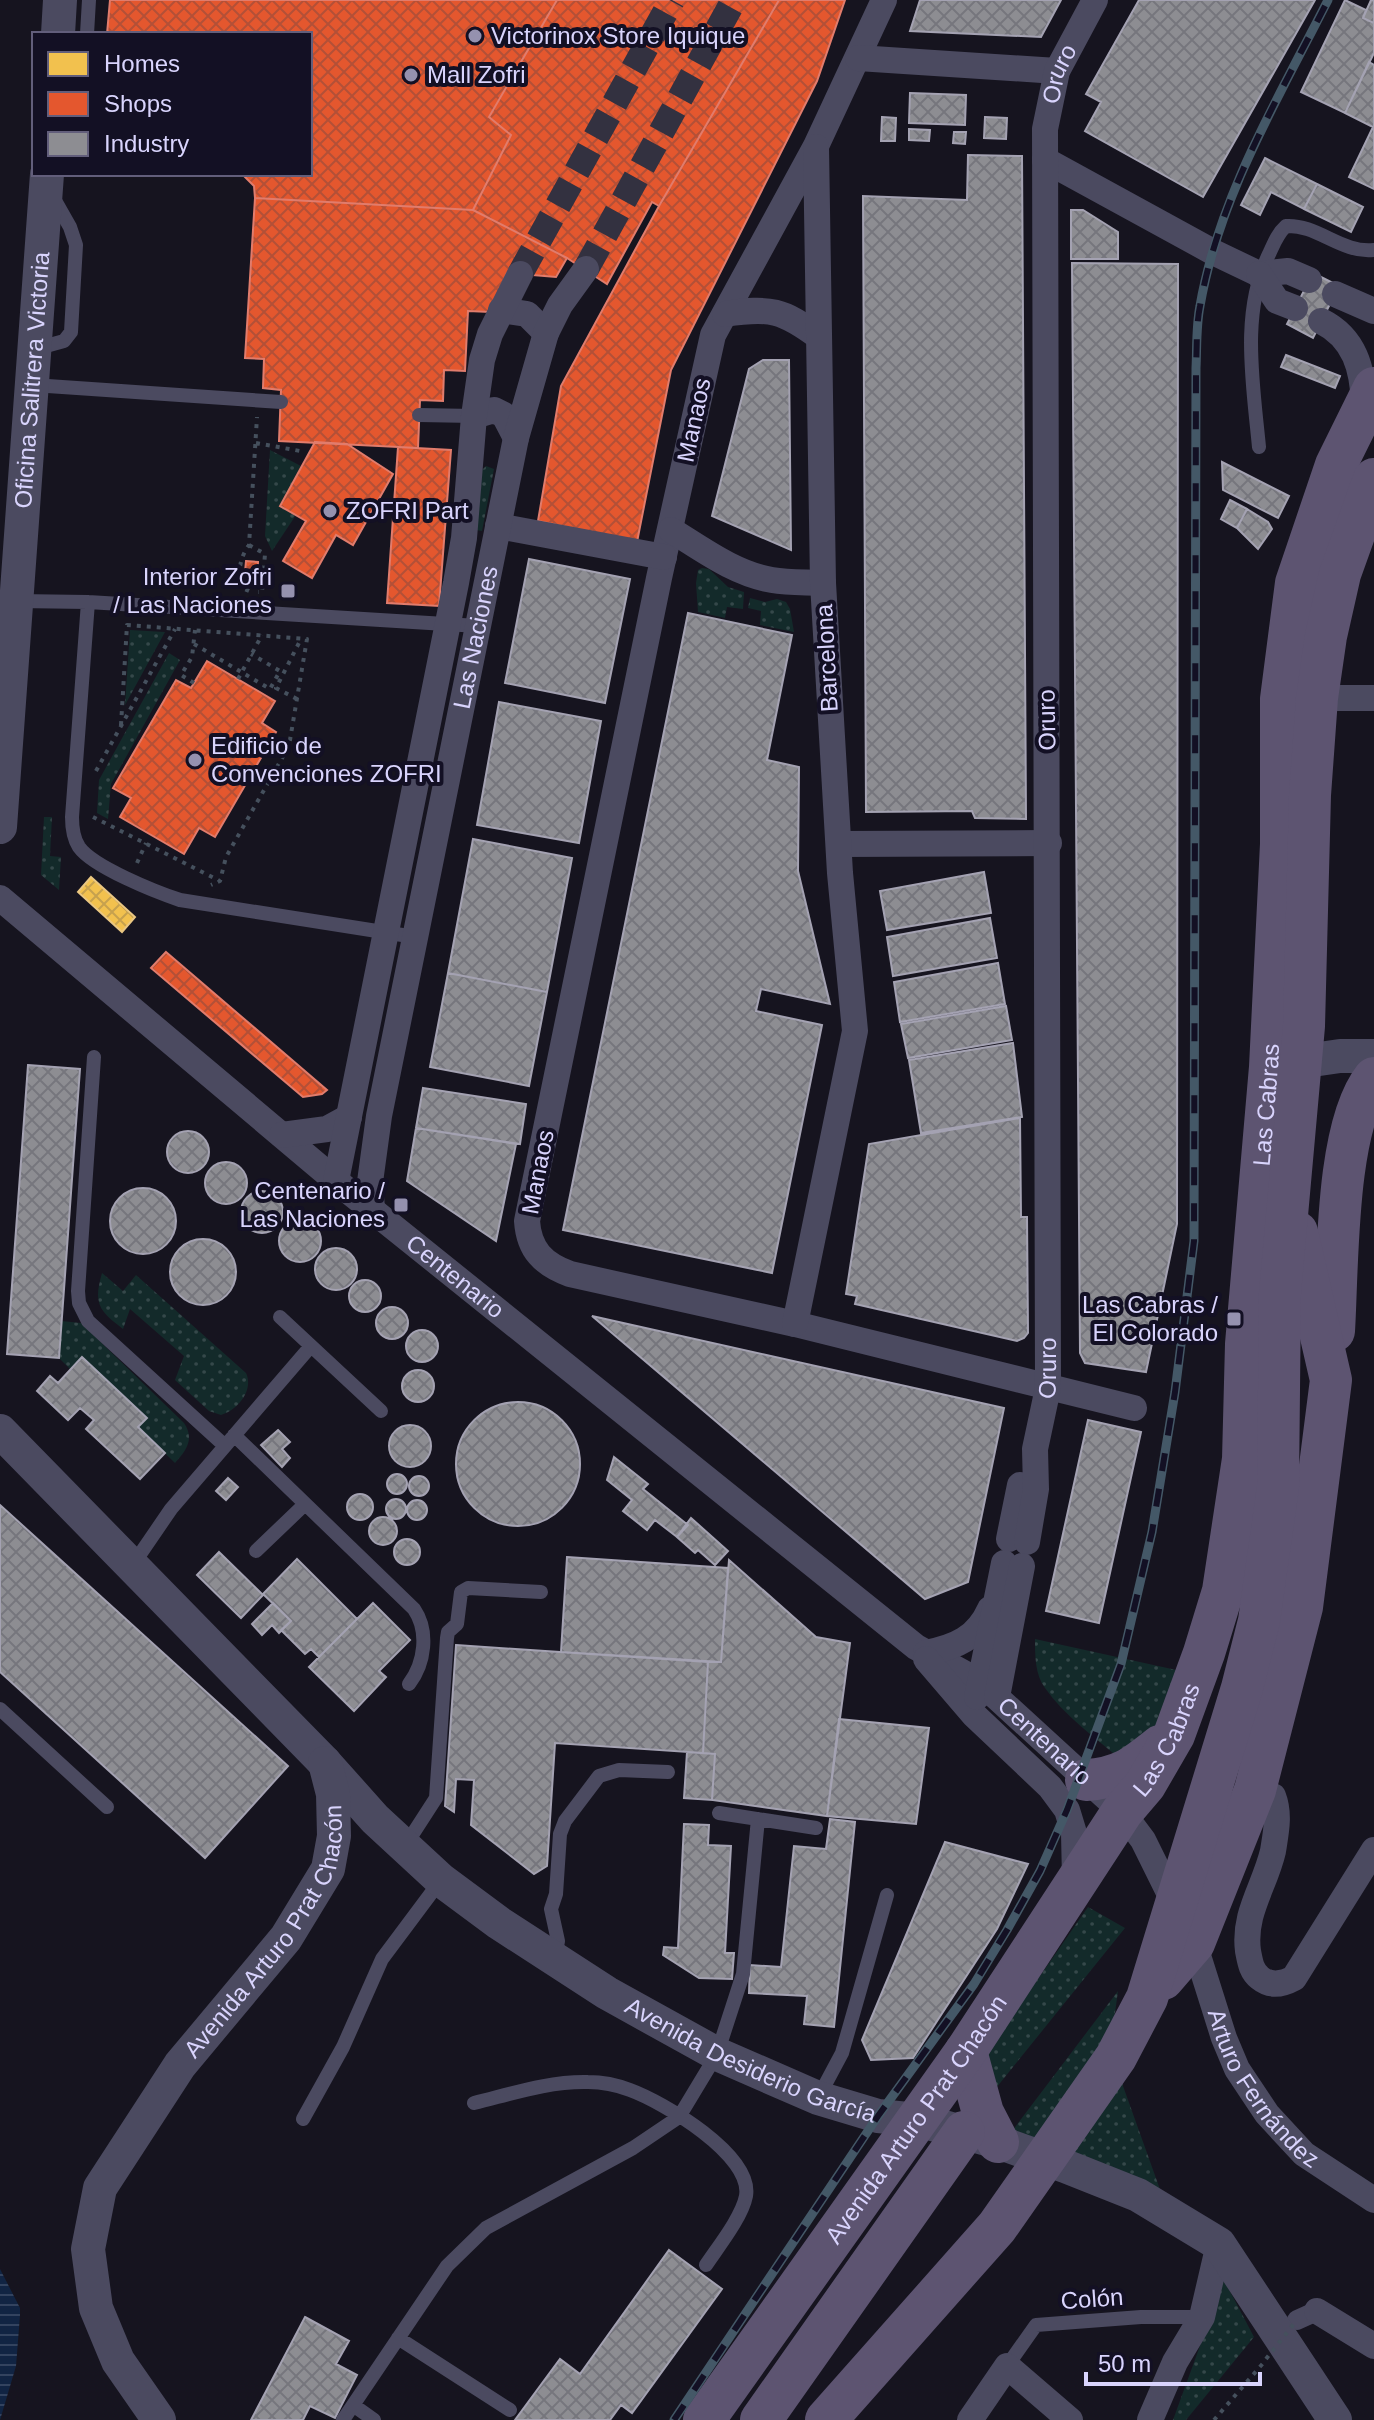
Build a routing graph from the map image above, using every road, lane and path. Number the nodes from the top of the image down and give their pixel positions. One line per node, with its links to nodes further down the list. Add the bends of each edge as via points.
1 (60, 0): 5 (street)
2 (89, 0): 6 (lane)
3 (884, 0): 7 (street, Barcelona)
4 (1095, 0): 8 (street, Oruro)
5 (58, 32)
6 (87, 32)
7 (858, 58): 8 (street); 9 (street, Barcelona)
8 (1057, 71): 10 (street, Oruro, via 1045,129)
9 (816, 146): 21 (street, Manaos); 24 (street, Barcelona)
10 (1045, 160): 15 (street); 62 (street, Oruro)
11 (47, 180): 25 (street, Oficina Salitrera Victoria)
12 (1374, 250): 15 (lane, via 1353,250 1286,226)
13 (586, 269): 23 (street, Las Naciones)
14 (520, 274): 19 (street, Las Naciones)
15 (1259, 274): 16 (street, via 1288,271); 18 (street, via 1277,301); 33 (lane, via 1251,343)
16 (1309, 280)
17 (1335, 294): 20 (street)
18 (1295, 308)
19 (501, 310): 23 (street, via 527,314); 30 (street, Las Naciones, via 482,360)
20 (1374, 311)
21 (725, 314): 24 (street, via 777,311); 37 (street, Manaos, via 713,335)
22 (1321, 321): 26 (street, via 1351,346)
23 (546, 333): 31 (street, Las Naciones)
24 (819, 337): 40 (street, Barcelona)
25 (32, 385): 27 (lane); 41 (street, Oficina Salitrera Victoria)
26 (1369, 398): 72 (main road, Las Cabras, via 1336,465 1296,583 1281,699)
27 (281, 402)
28 (246, 415): 32 (path, via 257,415)
29 (419, 415): 30 (lane)
30 (474, 416): 31 (street, via 494,410 504,415); 43 (street, Las Naciones, via 464,538)
31 (516, 438): 36 (street, Las Naciones)
32 (256, 443): 34 (path); 38 (path)
33 (1259, 447)
34 (300, 451)
35 (1374, 479): 54 (main road, Las Cabras, via 1340,574)
36 (498, 526): 39 (street); 44 (street, Las Naciones)
37 (671, 530): 39 (street, Manaos); 40 (street, via 758,577)
38 (249, 545): 38 (path, via 242,555 240,586 262,592 265,554)
39 (664, 557): 80 (street, Manaos, via 527,1221 528,1237 551,1267 570,1274)
40 (823, 583): 63 (street, Barcelona)
41 (16, 601): 42 (lane); 59 (street, Oficina Salitrera Victoria)
42 (88, 602): 43 (lane); 60 (lane)
43 (449, 623): 44 (lane); 68 (street, Las Naciones)
44 (478, 626): 69 (street, Las Naciones)
45 (175, 629): 46 (path); 57 (path); 57 (path, via 127,625)
46 (195, 630): 47 (path); 49 (path)
47 (262, 635): 48 (path); 50 (path)
48 (301, 639): 56 (path, via 307,639); 56 (path, via 276,688)
49 (194, 644): 51 (path); 53 (path, via 181,675)
50 (251, 654): 51 (path); 51 (path, via 280,671 270,689)
51 (241, 673): 52 (path)
52 (238, 679)
53 (194, 683)
54 (1317, 698): 55 (street); 72 (main road, Las Cabras, via 1304,1026)
55 (1374, 698)
56 (297, 699): 65 (path, via 289,746 226,857)
57 (121, 725): 58 (path, via 96,769)
58 (95, 785)
59 (0, 827)
60 (74, 838): 61 (path, via 93,817); 68 (lane, via 94,861 180,900)
61 (146, 843): 64 (path, via 136,864); 65 (path)
62 (1049, 843): 63 (street); 83 (street, Oruro)
63 (840, 844): 80 (street, Barcelona, via 855,1031)
64 (143, 868)
65 (220, 881): 66 (path)
66 (200, 883)
67 (0, 898): 75 (street, Centenario)
68 (386, 933): 69 (lane); 74 (street, Las Naciones)
69 (415, 937): 78 (street, Las Naciones, via 379,1116 370,1182)
70 (1374, 1056): 72 (street)
71 (94, 1057): 87 (lane, via 78,1291 82,1313)
72 (1286, 1064): 77 (main road, Las Cabras); 99 (main road, Las Cabras, via 1246,1344 1243,1459 1223,1591)
73 (1374, 1078): 82 (main road, via 1363,1091 1349,1134)
74 (349, 1117): 75 (street, via 327,1129); 76 (street, Las Naciones)
75 (282, 1135): 76 (street, Centenario)
76 (336, 1181): 78 (street, Centenario)
77 (1290, 1200): 82 (main road); 114 (main road, Las Cabras, via 1280,1293 1278,1487 1259,1621)
78 (372, 1209): 94 (street, Centenario)
79 (280, 1317): 81 (lane)
80 (795, 1324): 83 (street, Manaos)
81 (311, 1346): 85 (lane); 87 (lane)
82 (1331, 1380): 103 (main road, via 1302,1607)
83 (1048, 1388): 84 (street, Manaos); 90 (street, Oruro, via 1035,1449 1036,1489)
84 (1134, 1408)
85 (381, 1411)
86 (0, 1431): 91 (street, Avenida Arturo Prat Chacón)
87 (229, 1440): 88 (lane); 91 (lane)
88 (304, 1505): 89 (lane); 95 (lane, via 421,1620 421,1664)
89 (256, 1551)
90 (1015, 1552): 93 (street, Oruro); 96 (street, Oruro)
91 (132, 1566): 100 (street, Avenida Arturo Prat Chacón)
92 (541, 1592): 109 (lane, via 461,1592 457,1624 447,1638 436,1798)
93 (998, 1592): 94 (street, via 983,1626 964,1642); 96 (street, Oruro)
94 (921, 1650): 96 (street, Centenario); 98 (street, Centenario)
95 (409, 1684)
96 (988, 1689): 98 (street, Oruro); 102 (street, Centenario)
97 (0, 1709): 104 (lane)
98 (974, 1715): 112 (street, Centenario, via 1067,1810 1074,1833)
99 (1174, 1735): 102 (main road, via 1133,1768 1108,1779); 105 (main road, Las Cabras)
100 (325, 1763): 109 (street, Avenida Desiderio García); 137 (street, Avenida Arturo Prat Chacón, via 333,1794 328,1869 286,1938 180,2065 100,2188 88,2249 96,2308 118,2361)
101 (668, 1772): 116 (lane, via 619,1770 599,1776 565,1821 551,1909 558,1941)
102 (1086, 1780): 105 (street, Centenario)
103 (1255, 1790): 110 (street, via 1273,1796 1278,1808 1272,1853 1246,1938 1250,1966 1259,1978 1283,1984 1294,1978); 115 (main road)
104 (107, 1807)
105 (1122, 1812): 112 (main road, Avenida Arturo Prat Chacón); 114 (street, Centenario, via 1143,1840)
106 (719, 1813): 107 (lane)
107 (758, 1819): 108 (lane); 119 (lane, via 743,1974)
108 (816, 1828)
109 (404, 1847): 111 (street, Avenida Desiderio García)
110 (1374, 1850)
111 (441, 1880): 116 (street, Avenida Desiderio García); 123 (lane, via 382,1959)
112 (1074, 1889): 118 (main road, Avenida Arturo Prat Chacón)
113 (887, 1895): 120 (lane, via 842,2053)
114 (1175, 1906): 115 (street, Centenario); 117 (main road)
115 (1194, 1943): 117 (main road); 127 (street, Arturo Fernández, via 1237,2069 1267,2114 1304,2154)
116 (555, 1958): 119 (street, Avenida Desiderio García)
117 (1147, 1998): 126 (main road, via 1116,2057)
118 (966, 2051): 124 (main road, Avenida Arturo Prat Chacón); 125 (main road, via 983,2113)
119 (717, 2054): 120 (street, Avenida Desiderio García); 122 (lane)
120 (818, 2098): 124 (street, Avenida Desiderio García, via 878,2116)
121 (474, 2103): 122 (lane, via 544,2086 590,2082 632,2090)
122 (679, 2117): 129 (lane, via 724,2149 746,2184 743,2205); 132 (lane, via 486,2228 447,2266)
123 (303, 2119)
124 (918, 2120): 125 (street, Avenida Desiderio García); 140 (main road, Avenida Arturo Prat Chacón)
125 (981, 2137): 126 (street, Avenida Desiderio García); 141 (main road)
126 (1044, 2160): 128 (street, Avenida Desiderio García, via 1138,2195); 142 (main road, via 997,2227)
127 (1374, 2200)
128 (1219, 2244): 131 (street); 147 (street, Avenida Desiderio García)
129 (706, 2265)
130 (1307, 2316): 133 (street); 146 (path, bridge)
131 (1202, 2317): 134 (lane, Colón, via 1036,2325); 145 (street)
132 (398, 2338): 135 (lane); 136 (lane)
133 (1374, 2346)
134 (1007, 2366): 143 (street); 144 (street)
135 (353, 2405): 138 (lane); 139 (lane)
136 (510, 2410)
137 (159, 2420)
138 (343, 2420)
139 (374, 2420)
140 (704, 2420)
141 (761, 2420)
142 (826, 2420)
143 (970, 2420)
144 (1070, 2420)
145 (1150, 2420)
146 (1214, 2420)
147 (1335, 2420)

